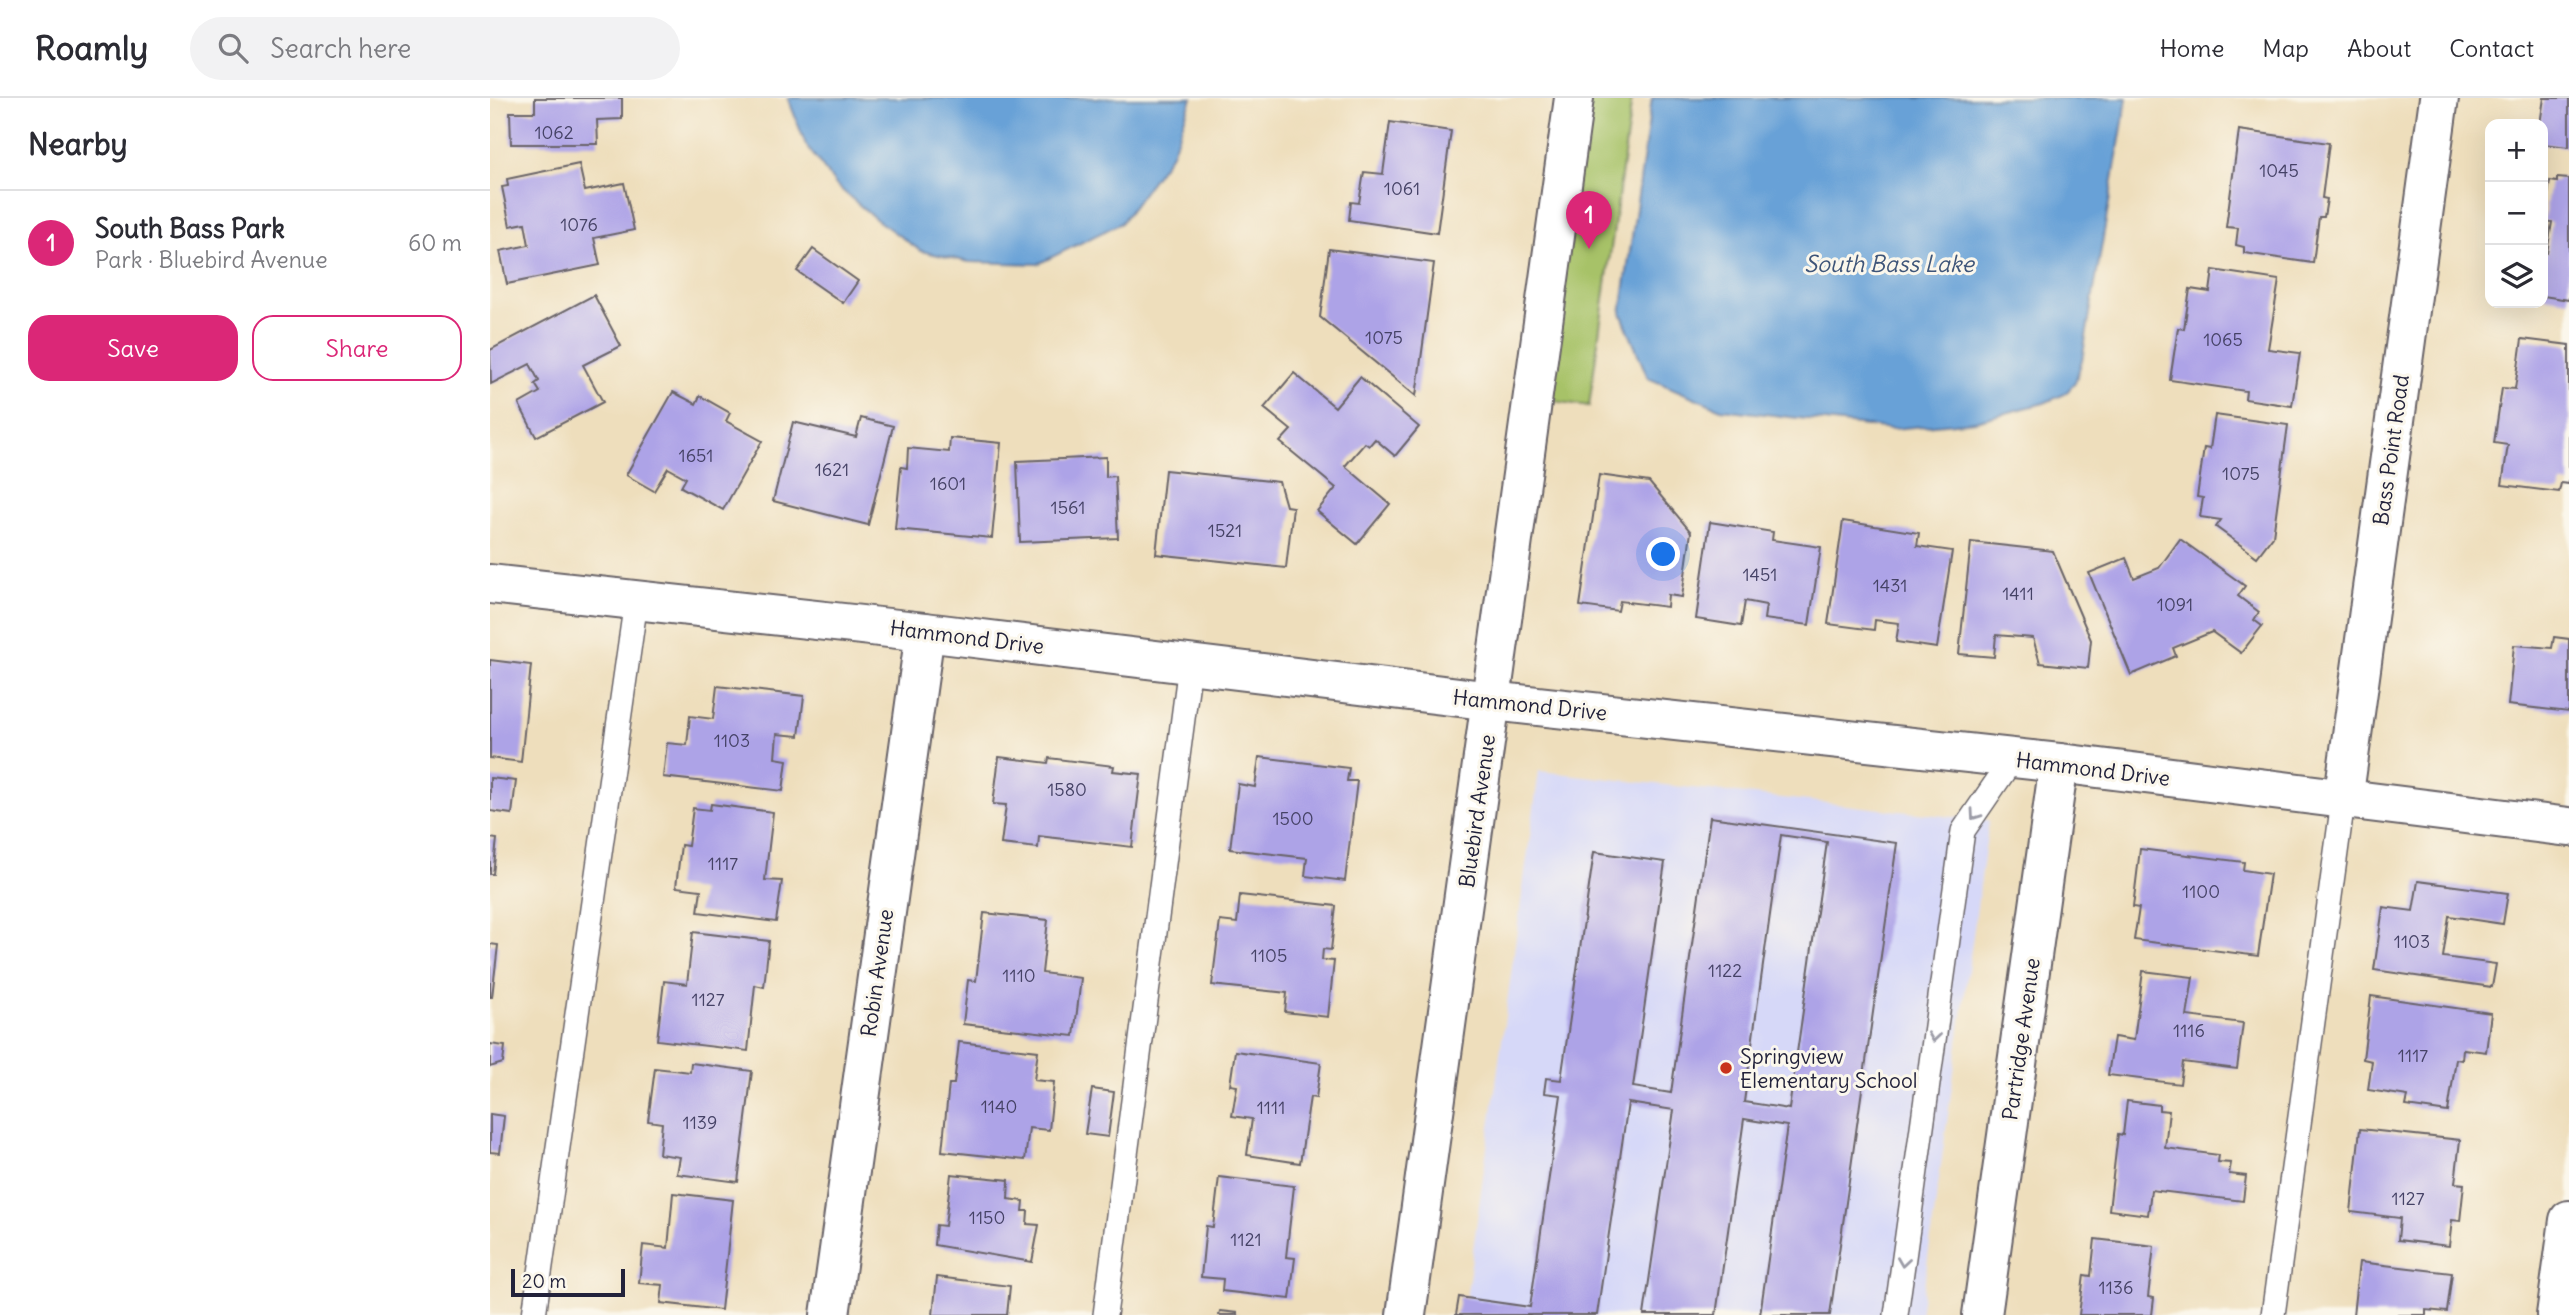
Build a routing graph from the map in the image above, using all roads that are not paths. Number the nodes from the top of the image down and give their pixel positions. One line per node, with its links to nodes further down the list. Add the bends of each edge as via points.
1 (1574, 98): 7 (street, Bluebird Avenue)
2 (2439, 98): 10 (street, Bass Point Road)
3 (490, 584): 4 (street, Hammond Drive)
4 (636, 601): 5 (street, Hammond Drive); 13 (lane)
5 (925, 632): 6 (street, Hammond Drive); 14 (street, Robin Avenue)
6 (1189, 664): 7 (street, Hammond Drive); 15 (lane)
7 (1492, 701): 8 (street, Hammond Drive); 16 (street, Bluebird Avenue)
8 (2013, 758): 9 (street, Hammond Drive); 17 (lane, one-way to 17, via 1963,831)
9 (2059, 763): 10 (street, Hammond Drive); 18 (street, Partridge Avenue)
10 (2343, 801): 11 (street, Hammond Drive); 19 (lane)
11 (2569, 827)
12 (2569, 1220): 20 (street)
13 (534, 1315)
14 (830, 1315)
15 (1105, 1315)
16 (1406, 1315)
17 (1896, 1315)
18 (1982, 1315)
19 (2273, 1315)
20 (2556, 1315)

